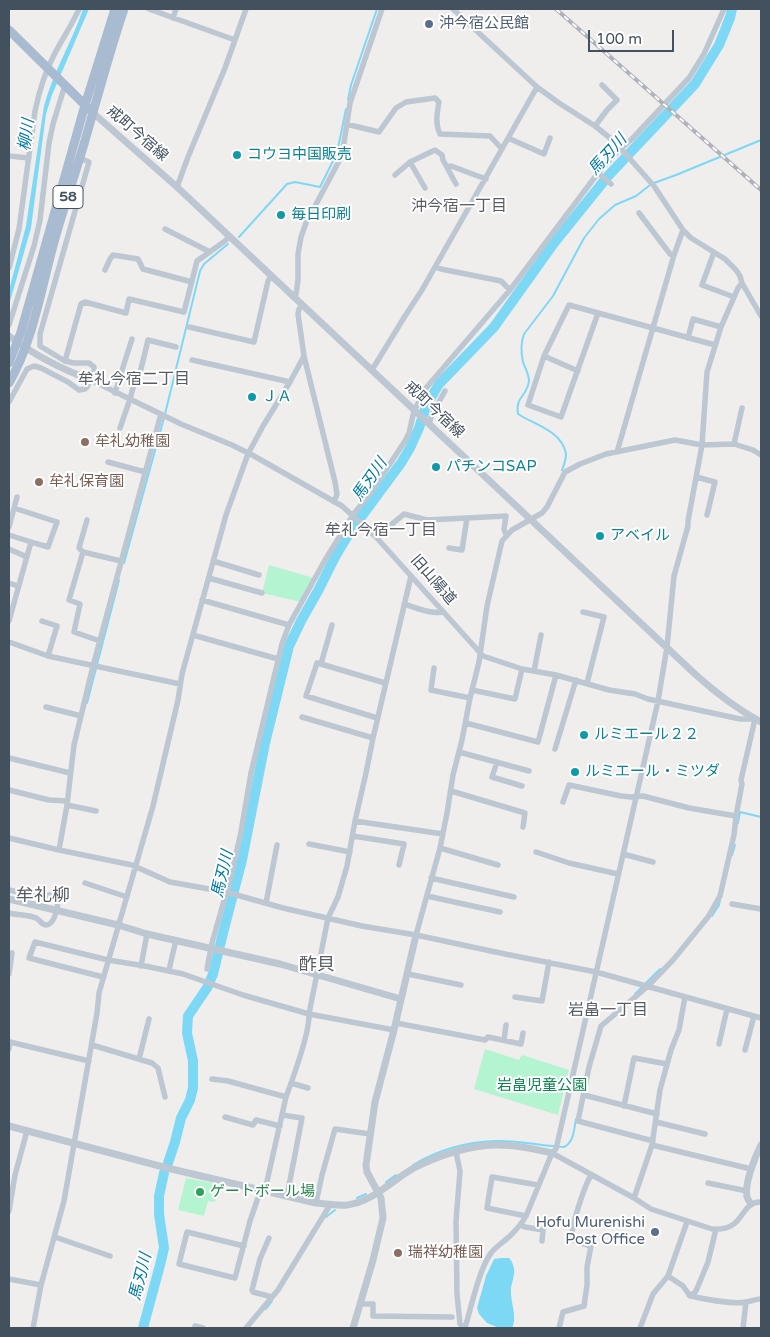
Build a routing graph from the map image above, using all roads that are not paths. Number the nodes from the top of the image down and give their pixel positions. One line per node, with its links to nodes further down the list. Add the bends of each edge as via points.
1 (78, 9): 13 (street)
2 (115, 9): 17 (main road, 58)
3 (124, 9): 18 (main road, 58)
4 (149, 9): 10 (street)
5 (176, 9): 10 (street)
6 (245, 9): 12 (street)
7 (382, 9): 19 (street, via 352,96)
8 (453, 9): 16 (street)
9 (724, 9): 24 (street, via 704,54 689,78)
10 (173, 18): 12 (street)
11 (10, 34): 13 (main road)
12 (235, 40): 35 (street)
13 (50, 70): 14 (main road); 26 (street, via 39,93)
14 (63, 83): 17 (main road); 56 (street, via 49,143 40,220)
15 (602, 85): 20 (street, via 617,100)
16 (537, 87): 20 (street); 21 (street)
17 (85, 105): 18 (main road); 63 (main road, 58)
18 (92, 112): 27 (main road, 58); 35 (street, 戒町今宿線)
19 (346, 124): 23 (street, via 379,132 396,108 406,102 435,98 439,102 436,116 440,134 490,136); 51 (street, via 338,163 301,237 298,280)
20 (595, 126): 24 (street)
21 (508, 138): 22 (street, via 544,154); 23 (street)
22 (550, 138)
23 (502, 149): 32 (street)
24 (622, 150): 30 (street); 39 (street, via 654,186)
25 (9, 156): 26 (street)
26 (29, 158): 45 (street, via 19,229)
27 (80, 158): 63 (main road, 58); 69 (street, via 89,162 40,334 40,346)
28 (410, 162): 29 (street, via 435,150 442,155); 31 (street); 36 (street)
29 (447, 167): 32 (street); 34 (street)
30 (599, 174): 33 (street); 50 (street)
31 (395, 175)
32 (486, 179): 44 (street)
33 (610, 183)
34 (456, 184)
35 (177, 187): 40 (street, 戒町今宿線)
36 (425, 188)
37 (639, 213): 43 (street)
38 (166, 230): 41 (street)
39 (683, 230): 42 (street); 43 (street)
40 (229, 237): 41 (street); 47 (street, 戒町今宿線)
41 (210, 252): 48 (street, via 197,261)
42 (714, 252): 49 (street, via 736,270); 52 (street, via 702,285)
43 (674, 256): 59 (street)
44 (436, 267): 50 (street, via 501,281); 71 (street)
45 (9, 268)
46 (105, 270): 48 (street, via 113,255 138,259 143,269)
47 (271, 276): 51 (street, 戒町今宿線); 57 (street, via 254,342)
48 (192, 282): 69 (street, via 184,312 129,299 126,313 85,302 81,304)
49 (742, 283): 52 (street); 55 (street)
50 (510, 290): 81 (street, via 426,388)
51 (293, 297): 53 (street, 戒町今宿線)
52 (734, 297): 58 (street)
53 (302, 306): 66 (street, via 298,314); 71 (street, 戒町今宿線)
54 (598, 313): 59 (street); 67 (street, via 569,305); 72 (street)
55 (761, 316)
56 (9, 325)
57 (189, 327)
58 (721, 327): 61 (street, via 694,318); 64 (street)
59 (653, 328): 61 (street); 87 (street)
60 (9, 336): 63 (street, 旧山陽道)
61 (688, 338): 64 (street)
62 (132, 339): 77 (street)
63 (21, 345): 70 (main road, 58); 73 (street, 旧山陽道, via 63,369); 75 (main road, 58)
64 (715, 345): 86 (street, via 707,372)
65 (176, 347): 78 (street, via 148,340)
66 (304, 356): 74 (street); 94 (street, via 335,482 337,494)
67 (544, 356): 72 (street); 72 (street, via 528,405 561,417)
68 (192, 360): 74 (street)
69 (65, 361): 73 (street, via 92,364)
70 (9, 363)
71 (371, 370): 81 (street, 戒町今宿線)
72 (578, 371)
73 (91, 380): 77 (street, 旧山陽道); 79 (street, via 85,389 79,390 34,366 27,369)
74 (290, 382): 88 (street)
75 (9, 383)
76 (446, 391): 83 (street)
77 (116, 393): 78 (street, 旧山陽道)
78 (130, 399): 82 (street, 旧山陽道); 84 (street)
79 (9, 402)
80 (742, 408): 85 (street)
81 (415, 412): 83 (street, 戒町今宿線); 97 (street, via 405,441)
82 (161, 414): 88 (street, 旧山陽道); 91 (street)
83 (428, 423): 100 (street, 戒町今宿線)
84 (120, 428)
85 (734, 444): 86 (street); 89 (street)
86 (702, 445): 87 (street, via 675,440); 92 (street)
87 (617, 452): 100 (street, via 565,472 547,507)
88 (248, 454): 94 (street, 旧山陽道); 111 (street)
89 (761, 455)
90 (108, 462): 91 (street)
91 (145, 472): 110 (street)
92 (696, 477): 96 (street, via 715,482); 131 (street, via 688,526 674,576)
93 (17, 496): 95 (street)
94 (334, 502): 97 (street, 旧山陽道)
95 (14, 508): 101 (street); 105 (street, via 57,522 48,547)
96 (708, 515)
97 (354, 516): 104 (street, 旧山陽道); 125 (street, via 321,566)
98 (466, 518): 103 (street, via 506,516); 104 (street, via 427,520 404,514); 106 (street, via 462,550)
99 (87, 520): 108 (street, via 79,548)
100 (530, 520): 103 (street); 131 (street, 戒町今宿線)
101 (9, 527)
102 (9, 535): 105 (street)
103 (506, 535): 132 (street, via 490,587)
104 (376, 537): 113 (street, 旧山陽道)
105 (31, 542): 109 (street)
106 (449, 548)
107 (9, 549): 109 (street)
108 (83, 552): 110 (street); 129 (street, via 69,600 80,604 74,632)
109 (26, 557): 116 (street)
110 (121, 561): 129 (street)
111 (213, 561): 112 (street); 114 (street)
112 (259, 575)
113 (411, 576): 119 (street); 121 (street, 旧山陽道)
114 (209, 578): 117 (street); 118 (street)
115 (9, 584): 116 (street)
116 (18, 586): 120 (street)
117 (262, 593)
118 (202, 600): 125 (street); 127 (street)
119 (404, 604): 121 (street); 142 (street)
120 (10, 610): 123 (street)
121 (442, 612): 132 (street, 旧山陽道)
122 (583, 612): 143 (street, via 604,617)
123 (9, 621)
124 (42, 621): 133 (street, via 57,626)
125 (289, 625): 134 (street)
126 (332, 625): 135 (street)
127 (193, 635): 134 (street); 144 (street)
128 (541, 635): 139 (street)
129 (100, 641): 136 (street)
130 (9, 642): 133 (street)
131 (667, 647): 147 (street); 152 (street, 戒町今宿線, via 717,693)
132 (480, 653): 138 (street, 旧山陽道); 145 (street)
133 (48, 656): 136 (street)
134 (278, 659): 189 (street)
135 (321, 664): 142 (street); 151 (street, via 317,663 306,696)
136 (93, 666): 144 (street); 149 (street)
137 (434, 668): 146 (street, via 431,690)
138 (522, 669): 139 (street, 旧山陽道); 145 (street, via 515,699)
139 (534, 671): 140 (street, 旧山陽道)
140 (556, 675): 141 (street, 旧山陽道); 153 (street, via 538,742)
141 (576, 680): 143 (street, 旧山陽道); 155 (street)
142 (385, 683): 151 (street)
143 (586, 683): 147 (street, 旧山陽道)
144 (180, 684): 184 (street)
145 (472, 690): 146 (street)
146 (470, 698): 153 (street)
147 (658, 701): 152 (street, 旧山陽道); 164 (street)
148 (46, 707): 149 (street)
149 (81, 716): 160 (street)
150 (302, 717): 154 (street)
151 (377, 718): 154 (street)
152 (758, 720): 168 (street, via 741,780)
153 (466, 724): 156 (street)
154 (373, 738): 169 (street)
155 (555, 749)
156 (459, 752): 158 (street); 163 (street)
157 (9, 758): 160 (street)
158 (497, 762): 159 (street); 161 (street, via 492,777)
159 (529, 771)
160 (70, 773): 166 (street)
161 (522, 786)
162 (9, 790): 166 (street)
163 (451, 791): 170 (street, via 525,813); 171 (street)
164 (636, 796): 165 (street, via 569,786); 168 (street); 180 (street)
165 (563, 802)
166 (67, 803): 167 (street); 177 (street)
167 (96, 811)
168 (736, 816): 218 (street, via 720,896 708,917)
169 (355, 821): 171 (street); 172 (street)
170 (523, 827)
171 (443, 834): 176 (street)
172 (353, 836): 178 (street); 182 (street, via 404,844)
173 (9, 838): 177 (street)
174 (309, 844): 178 (street)
175 (277, 845): 194 (street)
176 (440, 848): 183 (street); 186 (street)
177 (59, 850): 184 (street)
178 (350, 852): 200 (street, via 338,897)
179 (536, 852): 185 (street)
180 (623, 854): 181 (street); 185 (street)
181 (653, 862)
182 (399, 865)
183 (498, 865)
184 (136, 867): 189 (street, via 170,882); 191 (street)
185 (618, 874): 212 (street)
186 (431, 878): 190 (street); 192 (street)
187 (85, 883): 191 (street)
188 (9, 890): 197 (street, via 41,897 55,896 58,901)
189 (226, 892): 194 (street); 205 (street)
190 (427, 896): 198 (street); 203 (street)
191 (127, 897): 201 (street)
192 (514, 897)
193 (9, 899): 197 (street)
194 (266, 903): 200 (street)
195 (732, 904): 196 (street)
196 (761, 909)
197 (56, 911): 199 (street, via 54,920 46,925 36,918); 201 (street)
198 (500, 912)
199 (9, 914)
200 (328, 918): 203 (street); 214 (street)
201 (118, 925): 202 (street); 207 (street)
202 (147, 934): 204 (street); 209 (street)
203 (416, 935): 208 (street); 215 (street)
204 (176, 940): 205 (street); 211 (street)
205 (212, 948): 210 (street); 214 (street)
206 (13, 953): 213 (street)
207 (108, 960): 209 (street); 216 (street); 216 (street, via 35,942 29,958)
208 (549, 962): 212 (street); 219 (street, via 542,1001)
209 (141, 966): 211 (street)
210 (208, 969)
211 (169, 970): 223 (street)
212 (596, 972): 218 (street); 258 (street, via 556,1149)
213 (9, 974)
214 (316, 974): 221 (street); 223 (street)
215 (408, 974): 217 (street); 221 (street)
216 (103, 976): 232 (street)
217 (461, 985)
218 (647, 986): 220 (street); 241 (street, via 601,1026)
219 (515, 997)
220 (685, 997): 222 (street); 237 (street, via 679,1030)
221 (401, 999): 228 (street)
222 (727, 1009): 224 (street); 231 (street)
223 (309, 1014): 228 (street); 239 (street, via 306,1036)
224 (754, 1016): 225 (street); 234 (street)
225 (761, 1018)
226 (149, 1019): 235 (street)
227 (506, 1025): 230 (street)
228 (395, 1027): 230 (street); 252 (street)
229 (523, 1033): 230 (street, via 521,1044)
230 (504, 1040)
231 (718, 1044)
232 (92, 1045): 235 (street); 236 (street)
233 (9, 1049): 236 (street, via 10,1042)
234 (745, 1050)
235 (139, 1059): 242 (street, via 158,1068)
236 (89, 1061): 254 (street)
237 (667, 1064): 244 (street, via 634,1058); 245 (street)
238 (212, 1079): 243 (street)
239 (291, 1083): 240 (street); 243 (street)
240 (308, 1088)
241 (584, 1095): 244 (street); 255 (street, via 578,1121)
242 (165, 1096)
243 (286, 1097): 246 (street)
244 (624, 1106): 245 (street)
245 (657, 1114): 248 (street)
246 (282, 1115): 250 (street); 267 (street, via 302,1118)
247 (225, 1117): 250 (street, via 253,1125 256,1120)
248 (656, 1122): 253 (street); 255 (street)
249 (9, 1126): 251 (street)
250 (280, 1126): 264 (street)
251 (27, 1131): 254 (street); 260 (street)
252 (370, 1134): 266 (street, via 366,1165); 271 (street, via 335,1129)
253 (705, 1134)
254 (75, 1143): 264 (street); 279 (street)
255 (653, 1143): 259 (street); 268 (street)
256 (761, 1145): 259 (street)
257 (456, 1152): 258 (street, via 499,1145); 266 (street, via 413,1168); 298 (street, via 460,1171 456,1221 457,1294 460,1324)
258 (552, 1153): 261 (street); 263 (street)
259 (751, 1168): 265 (street)
260 (12, 1174): 269 (street)
261 (591, 1175): 268 (street); 299 (street, via 571,1234 577,1242 591,1246 586,1267 584,1306 563,1312)
262 (708, 1183): 265 (street)
263 (538, 1185): 275 (street); 275 (street, via 492,1177 486,1208)
264 (263, 1190): 267 (street); 282 (street)
265 (747, 1190): 272 (street)
266 (378, 1192): 273 (street, via 348,1205); 291 (street, via 383,1218)
267 (287, 1196): 271 (street)
268 (634, 1198): 276 (street, via 651,1209)
269 (10, 1202): 274 (street)
270 (761, 1202): 272 (street)
271 (316, 1203): 273 (street)
272 (751, 1204): 278 (street, via 735,1224)
273 (330, 1205): 288 (street)
274 (9, 1211)
275 (526, 1216): 277 (street)
276 (688, 1222): 278 (street); 284 (street)
277 (520, 1225): 281 (street, via 543,1230); 298 (street, via 489,1255)
278 (716, 1230): 287 (street, via 696,1291)
279 (55, 1237): 283 (street); 286 (street)
280 (269, 1238): 288 (street, via 252,1290)
281 (542, 1240)
282 (244, 1246): 282 (street, via 187,1232 179,1264 235,1278)
283 (110, 1256)
284 (668, 1276): 287 (street, via 683,1286); 300 (street, via 653,1294)
285 (9, 1279): 286 (street)
286 (41, 1285): 294 (street)
287 (689, 1295): 290 (street)
288 (272, 1297): 296 (street)
289 (761, 1299): 290 (street)
290 (746, 1302): 301 (street)
291 (360, 1304): 292 (street, via 373,1304 373,1316); 297 (street)
292 (452, 1317)
293 (195, 1326): 295 (street)
294 (33, 1328)
295 (203, 1328)
296 (246, 1328)
297 (353, 1328)
298 (465, 1328)
299 (559, 1328)
300 (640, 1328)
301 (742, 1328)

